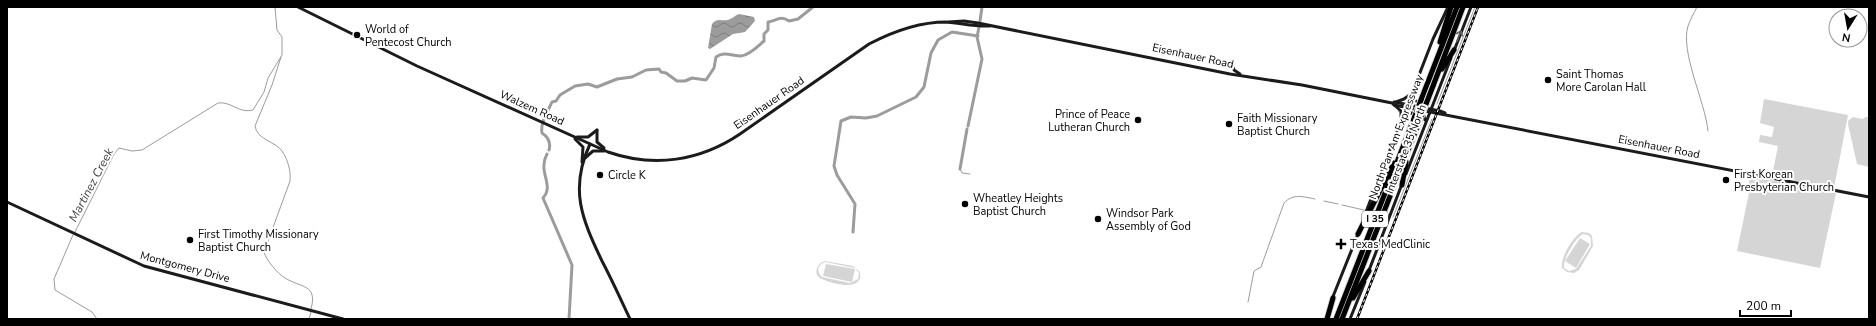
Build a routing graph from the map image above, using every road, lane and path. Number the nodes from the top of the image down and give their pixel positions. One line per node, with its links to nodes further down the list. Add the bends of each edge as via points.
1 (298, 7): 23 (main road, Walzem Road, via 415,65)
2 (1448, 7): 13 (main road, Interstate 35 North)
3 (1451, 7): 14 (highway)
4 (1457, 7): 14 (highway, North Pan Am Expressway / I 35)
5 (1463, 7): 12 (highway, North Pan Am Expressway / I 35)
6 (1471, 7): 9 (main road, Interstate 35 North, one-way to 6)
7 (963, 23): 8 (main road, Eisenhauer Road); 8 (main road, Eisenhauer Road); 26 (main road, Eisenhauer Road, via 917,26 874,42 732,139 702,154 678,160 658,161 635,159)
8 (990, 26): 11 (main road, Eisenhauer Road)
9 (1454, 50): 12 (highway); 15 (main road, Interstate 35 North)
10 (1232, 65): 11 (main road, via 1235,72)
11 (1247, 76): 16 (main road, Eisenhauer Road)
12 (1433, 86): 25 (highway, North Pan Am Expressway / I 35, bridge)
13 (1412, 93): 15 (main road, via 1417,102 1429,104); 16 (main road); 17 (main road, Interstate 35 North)
14 (1421, 98): 20 (highway, North Pan Am Expressway / I 35, bridge)
15 (1435, 100): 18 (main road, Interstate 35 North); 19 (main road)
16 (1394, 104): 17 (main road, Eisenhauer Road); 21 (main road, via 1401,111)
17 (1407, 106): 18 (main road, Eisenhauer Road); 21 (main road, Interstate 35 North)
18 (1431, 111): 19 (main road, Eisenhauer Road); 22 (main road, Interstate 35 North)
19 (1440, 112): 22 (main road, via 1430,117); 30 (main road, Eisenhauer Road)
20 (1414, 117): 32 (highway); 40 (highway, North Pan Am Expressway / I 35)
21 (1401, 121): 22 (main road, via 1413,113 1424,116); 32 (main road, Interstate 35 North)
22 (1425, 125): 29 (main road, Interstate 35 North)
23 (573, 136): 24 (main road, Walzem Road); 26 (main road, via 587,137 597,130 598,144); 28 (main road, via 583,147)
24 (590, 144): 26 (main road, Eisenhauer Road); 27 (main road)
25 (1408, 151): 29 (highway); 35 (highway, North Pan Am Expressway / I 35)
26 (608, 152): 27 (main road, via 593,151)
27 (584, 158): 28 (main road)
28 (582, 166): 37 (main road, via 579,188 583,219)
29 (1402, 185): 33 (main road, Interstate 35 North)
30 (1869, 197)
31 (7, 202): 36 (main road, Montgomery Drive, via 144,266)
32 (1358, 234): 34 (main road, Interstate 35 North)
33 (1369, 271): 35 (highway); 41 (main road, Interstate 35 North)
34 (1333, 298): 38 (main road, Interstate 35 North); 39 (highway)
35 (1343, 317)
36 (343, 319)
37 (630, 319)
38 (1324, 319)
39 (1327, 319)
40 (1336, 319)
41 (1350, 319)

